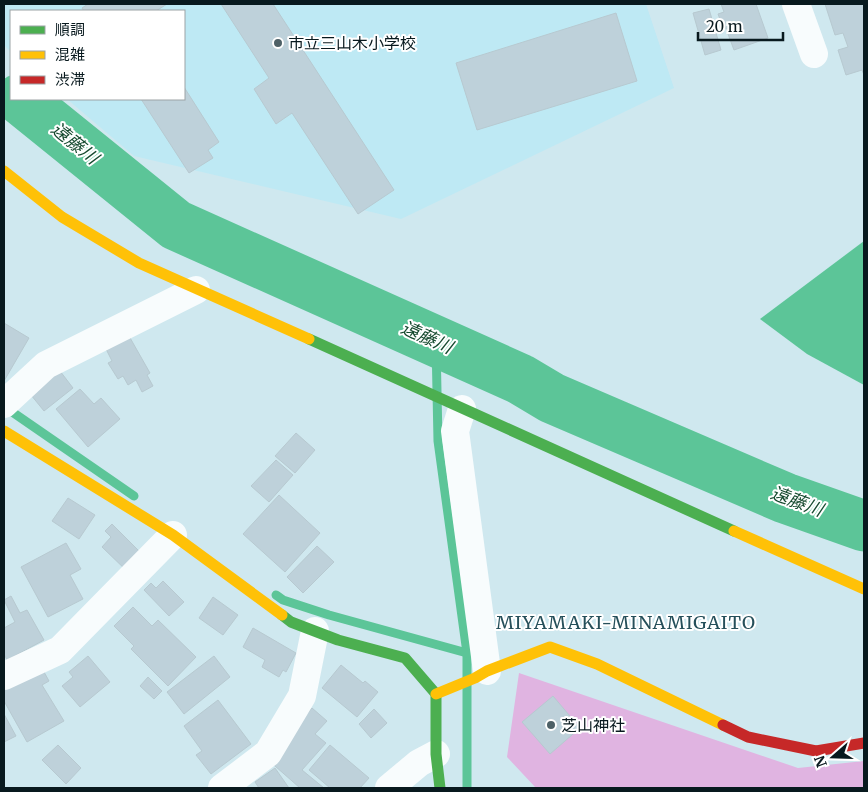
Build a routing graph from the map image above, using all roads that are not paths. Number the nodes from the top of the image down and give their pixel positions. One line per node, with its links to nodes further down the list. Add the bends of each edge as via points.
1 (796, 4): 2 (street)
2 (814, 54)
3 (4, 171): 4 (street, via 62,217 139,263)
4 (196, 290): 5 (street, via 46,365); 6 (street)
5 (4, 404)
6 (462, 409): 9 (street); 11 (street, via 455,431)
7 (4, 430): 8 (street)
8 (172, 535): 10 (street, via 290,622); 12 (street, via 60,650)
9 (864, 588)
10 (315, 631): 13 (street, via 404,658); 16 (street, via 302,696 268,753)
11 (481, 674): 13 (street); 14 (street, via 550,647 597,664 748,737 816,752)
12 (4, 676)
13 (442, 692): 15 (street)
14 (864, 743)
15 (436, 754): 17 (street, via 419,763); 18 (street)
16 (222, 788)
17 (389, 788)
18 (440, 788)

